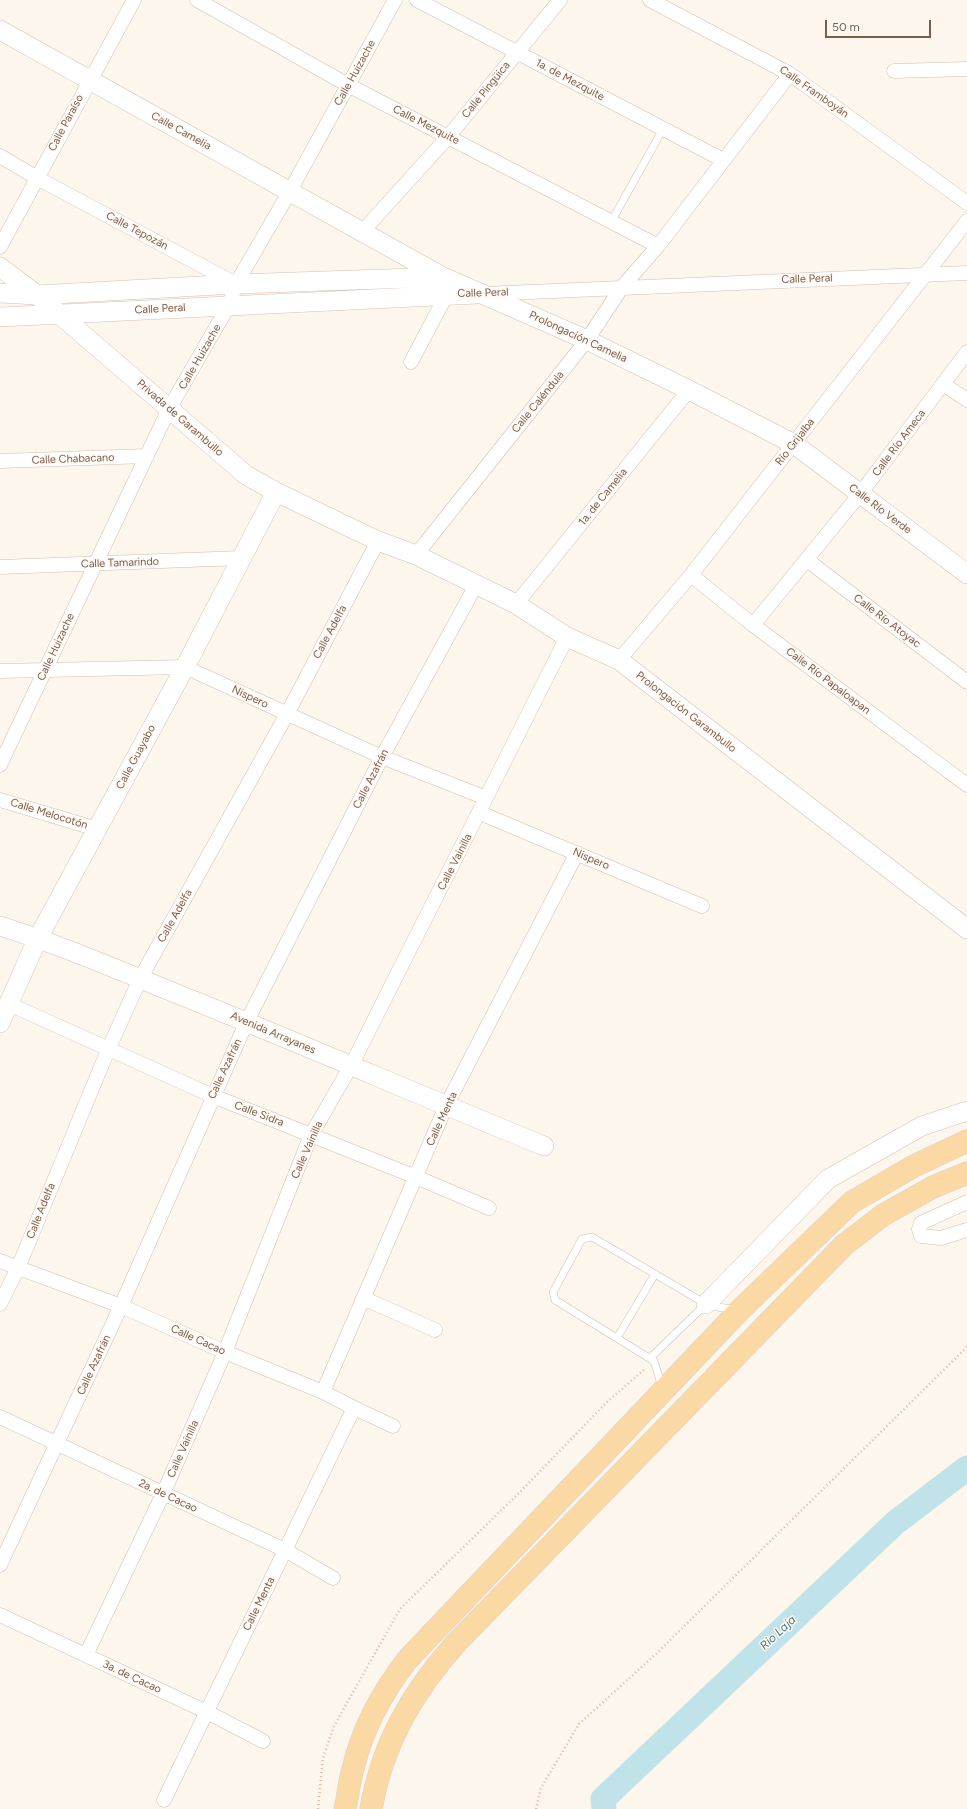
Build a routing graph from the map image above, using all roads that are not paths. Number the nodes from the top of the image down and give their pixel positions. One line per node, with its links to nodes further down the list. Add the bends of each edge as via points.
1 (134, 0): 12 (street, Calle Paraíso)
2 (197, 0): 13 (street, Calle Mezquite)
3 (395, 0): 13 (street, Calle Huizache)
4 (417, 0): 8 (street, 1a. de Mezquite)
5 (560, 0): 8 (street, Calle Pingüica)
6 (650, 0): 11 (street, Calle Framboyán)
7 (0, 30): 12 (main road, Calle Camelia)
8 (516, 52): 14 (street, 1a. de Mezquite); 15 (street, Calle Pingüica)
9 (967, 69): 10 (street)
10 (894, 71)
11 (790, 74): 17 (street, Calle Caléndula); 20 (street, Calle Framboyán)
12 (90, 79): 18 (street, Calle Paraíso); 19 (main road, Calle Camelia)
13 (348, 85): 15 (street, Calle Mezquite); 19 (street, Calle Huizache)
14 (663, 129): 17 (street, 1a. de Mezquite); 22 (lane)
15 (448, 137): 22 (street, Calle Mezquite); 23 (street, Calle Pingüica)
16 (0, 156): 18 (street, Calle Tepozán)
17 (723, 160): 24 (street, Calle Caléndula)
18 (37, 178): 25 (street, Calle Paraíso); 29 (street, Calle Tepozán)
19 (290, 191): 23 (main road, Calle Camelia); 29 (street, Calle Huizache)
20 (967, 203)
21 (967, 221): 28 (street, Río Grijalba)
22 (611, 222): 24 (street, Calle Mezquite)
23 (362, 232): 30 (main road)
24 (658, 246): 31 (street, Calle Caléndula)
25 (0, 247)
26 (0, 267): 34 (main road, Privada de Garambullo)
27 (967, 273): 28 (street, Calle Peral)
28 (925, 275): 31 (street, Calle Peral); 45 (street, Río Grijalba)
29 (236, 284): 30 (main road, Calle Peral); 34 (main road, Calle Peral); 35 (street, Calle Huizache)
30 (445, 286): 33 (main road, Calle Peral); 35 (main road, Calle Peral); 40 (street)
31 (622, 287): 33 (street, Calle Peral); 38 (street, Calle Caléndula)
32 (0, 292): 34 (main road, Calle Peral)
33 (484, 294): 38 (main road, Prolongación Camelia)
34 (37, 295): 36 (main road, Privada de Garambullo)
35 (229, 305): 36 (main road, Calle Peral); 44 (street, Calle Huizache)
36 (59, 315): 37 (main road, Calle Peral); 44 (main road, Privada de Garambullo)
37 (0, 316)
38 (587, 340): 42 (main road, Prolongación Camelia); 51 (street, Calle Caléndula)
39 (967, 352): 41 (street, Calle Río Ameca)
40 (412, 362)
41 (943, 384): 43 (street); 49 (street, Calle Río Ameca)
42 (689, 390): 45 (main road, Prolongación Camelia); 59 (street, 1a. de Camelia)
43 (967, 400)
44 (169, 409): 46 (street, Calle Huizache); 48 (main road, Privada de Garambullo, via 246,475)
45 (794, 444): 49 (main road, Calle Río Verde); 57 (street, Río Grijalba)
46 (147, 456): 47 (street, Calle Chabacano); 54 (street, Calle Huizache)
47 (0, 461)
48 (276, 492): 50 (main road, Privada de Garambullo); 52 (main road, Calle Guayabo)
49 (860, 494): 53 (street, Calle Río Ameca); 56 (main road, Calle Río Verde)
50 (378, 541): 51 (main road, Prolongación Garambullo); 67 (street, Calle Adelfa)
51 (416, 556): 58 (main road, Prolongación Garambullo)
52 (241, 558): 54 (street, Calle Tamarindo); 63 (main road, Calle Guayabo)
53 (807, 560): 60 (street, Calle Río Ameca); 66 (street, Calle Río Atoyac)
54 (95, 565): 55 (street, Calle Tamarindo); 64 (street, Calle Huizache)
55 (0, 567)
56 (967, 574)
57 (691, 575): 60 (street, Calle Río Papaloapan); 62 (street, Río Grijalba)
58 (476, 585): 59 (main road, Prolongación Garambullo); 68 (street, Calle Azafrán)
59 (516, 604): 61 (main road, Prolongación Garambullo)
60 (753, 625): 70 (street, Calle Río Papaloapan)
61 (567, 637): 62 (main road, Prolongación Garambullo); 71 (street, Calle Vainilla)
62 (619, 660): 78 (main road, Prolongación Garambullo)
63 (185, 667): 64 (street, Nispero); 67 (street, Nispero); 74 (main road, Calle Guayabo)
64 (45, 670): 65 (street, Nispero); 69 (street, Calle Huizache)
65 (0, 672)
66 (967, 682)
67 (288, 714): 68 (street, Nispero); 80 (street, Calle Adelfa)
68 (382, 757): 71 (street, Nispero); 82 (street, Calle Azafrán)
69 (0, 765)
70 (967, 785)
71 (486, 798): 73 (street, Calle Vainilla)
72 (0, 800): 74 (street, Calle Melocotón)
73 (480, 813): 75 (street, Nispero); 84 (street, Calle Vainilla)
74 (97, 829): 79 (main road, Calle Guayabo)
75 (577, 854): 76 (street, Nispero); 86 (street, Calle Menta)
76 (702, 906)
77 (0, 926): 79 (main road, Avenida Arrayanes)
78 (967, 930)
79 (38, 938): 80 (main road, Avenida Arrayanes); 81 (main road, Calle Guayabo)
80 (140, 979): 82 (main road, Avenida Arrayanes); 83 (street, Calle Adelfa)
81 (3, 1016): 83 (street, Calle Sidra)
82 (247, 1022): 84 (main road, Avenida Arrayanes); 85 (street, Calle Azafrán)
83 (108, 1050): 85 (street, Calle Sidra); 97 (street, Calle Adelfa)
84 (351, 1066): 86 (main road, Avenida Arrayanes); 88 (street, Calle Vainilla)
85 (212, 1096): 88 (street, Calle Sidra); 102 (street, Calle Azafrán)
86 (446, 1106): 90 (main road, Avenida Arrayanes); 92 (street, Calle Menta)
87 (967, 1111): 101 (main road, via 922,1126 828,1179)
88 (311, 1135): 92 (street, Calle Sidra); 106 (street, Calle Vainilla)
89 (967, 1141): 103 (main road, via 914,1166 852,1202)
90 (544, 1146)
91 (967, 1173): 124 (main road, via 933,1187 883,1215 844,1245 457,1642 436,1665 399,1723 376,1781)
92 (416, 1177): 94 (street, Calle Sidra); 99 (street, Calle Menta)
93 (967, 1202): 95 (street, via 921,1224 919,1229 921,1236 941,1238)
94 (489, 1208)
95 (967, 1230)
96 (0, 1260): 97 (street, Calle Cacao)
97 (18, 1268): 100 (street, Calle Adelfa); 102 (street, Calle Cacao)
98 (655, 1274): 101 (lane); 105 (lane); 105 (lane, via 592,1237 582,1239 553,1292 554,1300)
99 (363, 1298): 104 (street); 109 (street, Calle Menta)
100 (0, 1304)
101 (706, 1304): 103 (lane); 107 (lane)
102 (121, 1306): 106 (street, Calle Cacao); 113 (street, Calle Azafrán)
103 (740, 1310): 108 (main road)
104 (435, 1330)
105 (617, 1338): 107 (lane)
106 (225, 1352): 109 (street, Calle Cacao); 114 (street, Calle Vainilla)
107 (650, 1358): 108 (lane, via 654,1361)
108 (663, 1391): 123 (main road, via 395,1675 370,1720 353,1769)
109 (323, 1392): 110 (street, Calle Cacao)
110 (354, 1408): 112 (street, Calle Cacao); 115 (street, Calle Menta)
111 (0, 1417): 113 (street, 2a. de Cacao)
112 (393, 1426)
113 (57, 1443): 114 (street, 2a. de Cacao); 116 (street, Calle Azafrán)
114 (163, 1494): 115 (street, 2a. de Cacao); 119 (street, Calle Vainilla)
115 (285, 1550): 117 (street, 2a. de Cacao); 120 (street, Calle Menta)
116 (0, 1565)
117 (334, 1578)
118 (0, 1615): 119 (street, 3a. de Cacao)
119 (86, 1655): 120 (street, 3a. de Cacao)
120 (207, 1712): 121 (street, 3a. de Cacao); 122 (street, Calle Menta)
121 (263, 1741)
122 (164, 1800)
123 (346, 1809)
124 (371, 1809)

